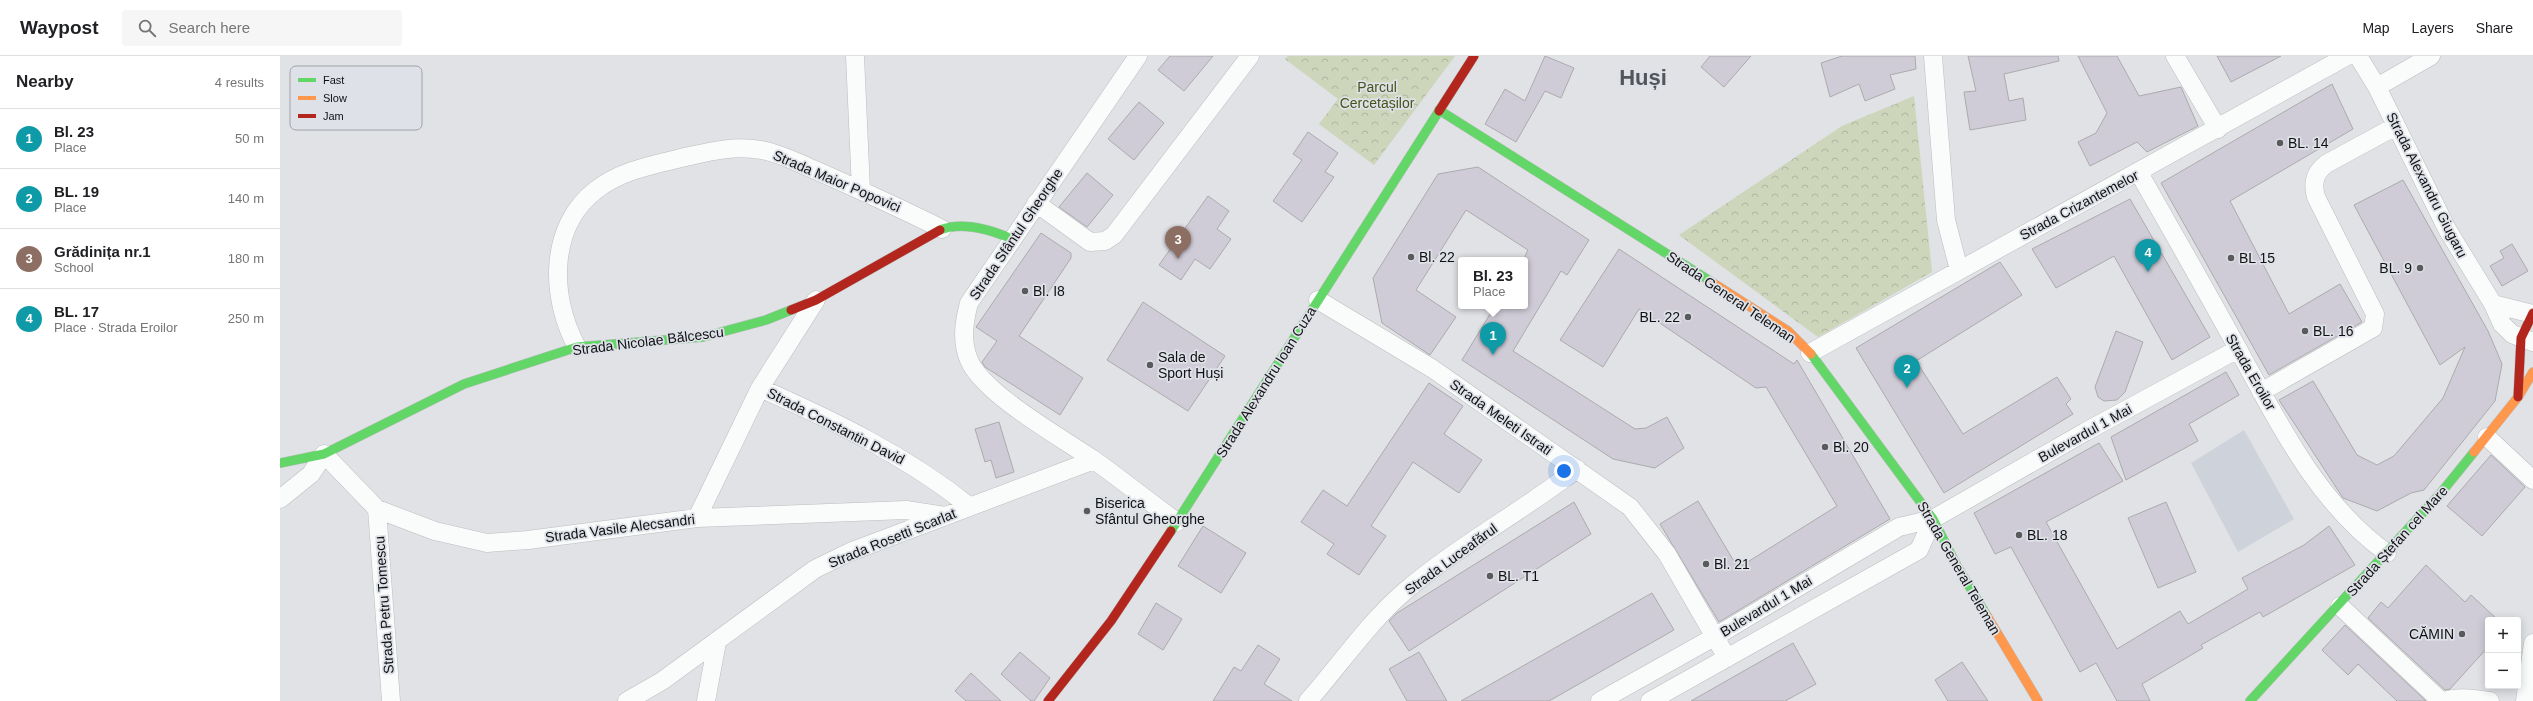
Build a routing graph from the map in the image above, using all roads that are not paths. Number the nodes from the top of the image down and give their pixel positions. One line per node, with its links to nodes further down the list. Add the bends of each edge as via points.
1 (855, 56): 15 (street)
2 (1250, 56): 16 (street, via 1114,235 1104,242 1090,242)
3 (1474, 56): 11 (main road, Strada Alexandru Ioan Cuza)
4 (1933, 56): 19 (street, via 1946,220)
5 (2175, 56): 13 (street)
6 (2347, 56): 13 (street, Strada Crizantemelor)
7 (2358, 56): 10 (street, Strada Alexandru Giugaru)
8 (2431, 56): 10 (street)
9 (1131, 59): 16 (street, Strada Sfântul Gheorghe)
10 (2377, 87): 12 (street, Strada Alexandru Giugaru)
11 (1439, 110): 21 (main road, Strada Alexandru Ioan Cuza); 27 (main road, Strada General Teleman, via 1788,331)
12 (2396, 126): 22 (street, Strada Alexandru Giugaru, via 2447,229); 30 (street, via 2326,164 2319,170 2314,187 2316,197 2375,314 2373,328)
13 (2218, 129): 14 (street, Strada Crizantemelor)
14 (2139, 172): 19 (street, Strada Crizantemelor); 26 (street, Strada Eroilor)
15 (862, 190): 17 (street, Strada Maior Popovici); 25 (street, Strada Maior Popovici, via 784,157 744,147 728,148 648,166 609,181 587,198 574,214 565,232 559,255 558,297 566,326)
16 (1036, 203): 18 (street, Strada Sfântul Gheorghe)
17 (942, 229): 18 (main road, Strada Nicolae Bălcescu, via 967,227 990,230); 20 (main road, Strada Nicolae Bălcescu)
18 (1012, 239): 34 (street, Strada Sfântul Gheorghe, via 969,303 963,334 968,360 987,385)
19 (1959, 270): 27 (street, Strada Crizantemelor)
20 (816, 300): 25 (main road, Strada Nicolae Bălcescu, via 766,320 703,337); 29 (street)
21 (1318, 300): 36 (street, Strada Meleti Istrati, via 1433,369); 44 (main road, Strada Alexandru Ioan Cuza)
22 (2493, 304): 23 (street); 24 (street, Strada Alexandru Giugaru, via 2506,330)
23 (2533, 314): 24 (main road)
24 (2527, 340): 31 (main road)
25 (577, 347): 33 (main road, Strada Nicolae Bălcescu, via 464,384)
26 (2238, 349): 30 (street, Strada Eroilor); 43 (street, Bulevardul 1 Mai)
27 (1810, 353): 43 (main road, Strada General Teleman)
28 (2533, 372): 31 (main road, Strada Ștefan cel Mare)
29 (760, 388): 39 (street, Strada Constantin David, via 835,422 908,462); 42 (street)
30 (2261, 392): 45 (street, Strada Eroilor, via 2317,483 2348,522)
31 (2518, 397): 32 (main road, Strada Ștefan cel Mare)
32 (2487, 437): 37 (street); 45 (main road, Strada Ștefan cel Mare)
33 (324, 454): 35 (main road, Strada Nicolae Bălcescu); 38 (street, via 311,474); 40 (street, Strada Vasile Alecsandri)
34 (1094, 460): 39 (street, Strada Rosetti Scarlat); 44 (street, Strada Sfântul Gheorghe)
35 (280, 463)
36 (1577, 469): 47 (street, Strada Meleti Istrati, via 1630,507 1643,521 1667,554); 55 (street, Strada Luceafărul, via 1445,560 1403,593 1383,612)
37 (2533, 480)
38 (280, 499)
39 (969, 506): 41 (street, Strada Rosetti Scarlat)
40 (378, 509): 42 (street, Strada Vasile Alecsandri, via 435,531 487,543); 51 (street, Strada Petru Tomescu)
41 (945, 516): 42 (street, Strada Vasile Alecsandri, via 906,510); 48 (street, Strada Rosetti Scarlat, via 850,552 815,569 778,594)
42 (697, 518)
43 (1933, 519): 47 (street, Bulevardul 1 Mai, via 1899,527); 50 (street, Bulevardul 1 Mai, via 1919,550); 58 (main road, Strada General Teleman, via 1957,566)
44 (1177, 522): 54 (main road, Strada Alexandru Ioan Cuza, via 1111,621)
45 (2387, 553): 46 (main road, Strada Ștefan cel Mare)
46 (2340, 606): 59 (main road, Strada Ștefan cel Mare); 60 (street)
47 (1716, 636): 50 (street, Strada Meleti Istrati); 56 (street, Bulevardul 1 Mai)
48 (717, 642): 52 (street, Strada Rosetti Scarlat, via 662,681); 53 (street)
49 (2533, 643): 63 (street)
50 (1727, 658): 57 (street, Bulevardul 1 Mai)
51 (391, 701)
52 (627, 701)
53 (706, 701)
54 (1048, 701)
55 (1308, 701)
56 (1600, 701)
57 (1650, 701)
58 (2038, 701)
59 (2250, 701)
60 (2441, 701)
61 (2444, 701): 62 (street, via 2453,698)
62 (2490, 701)
63 (2525, 701)

